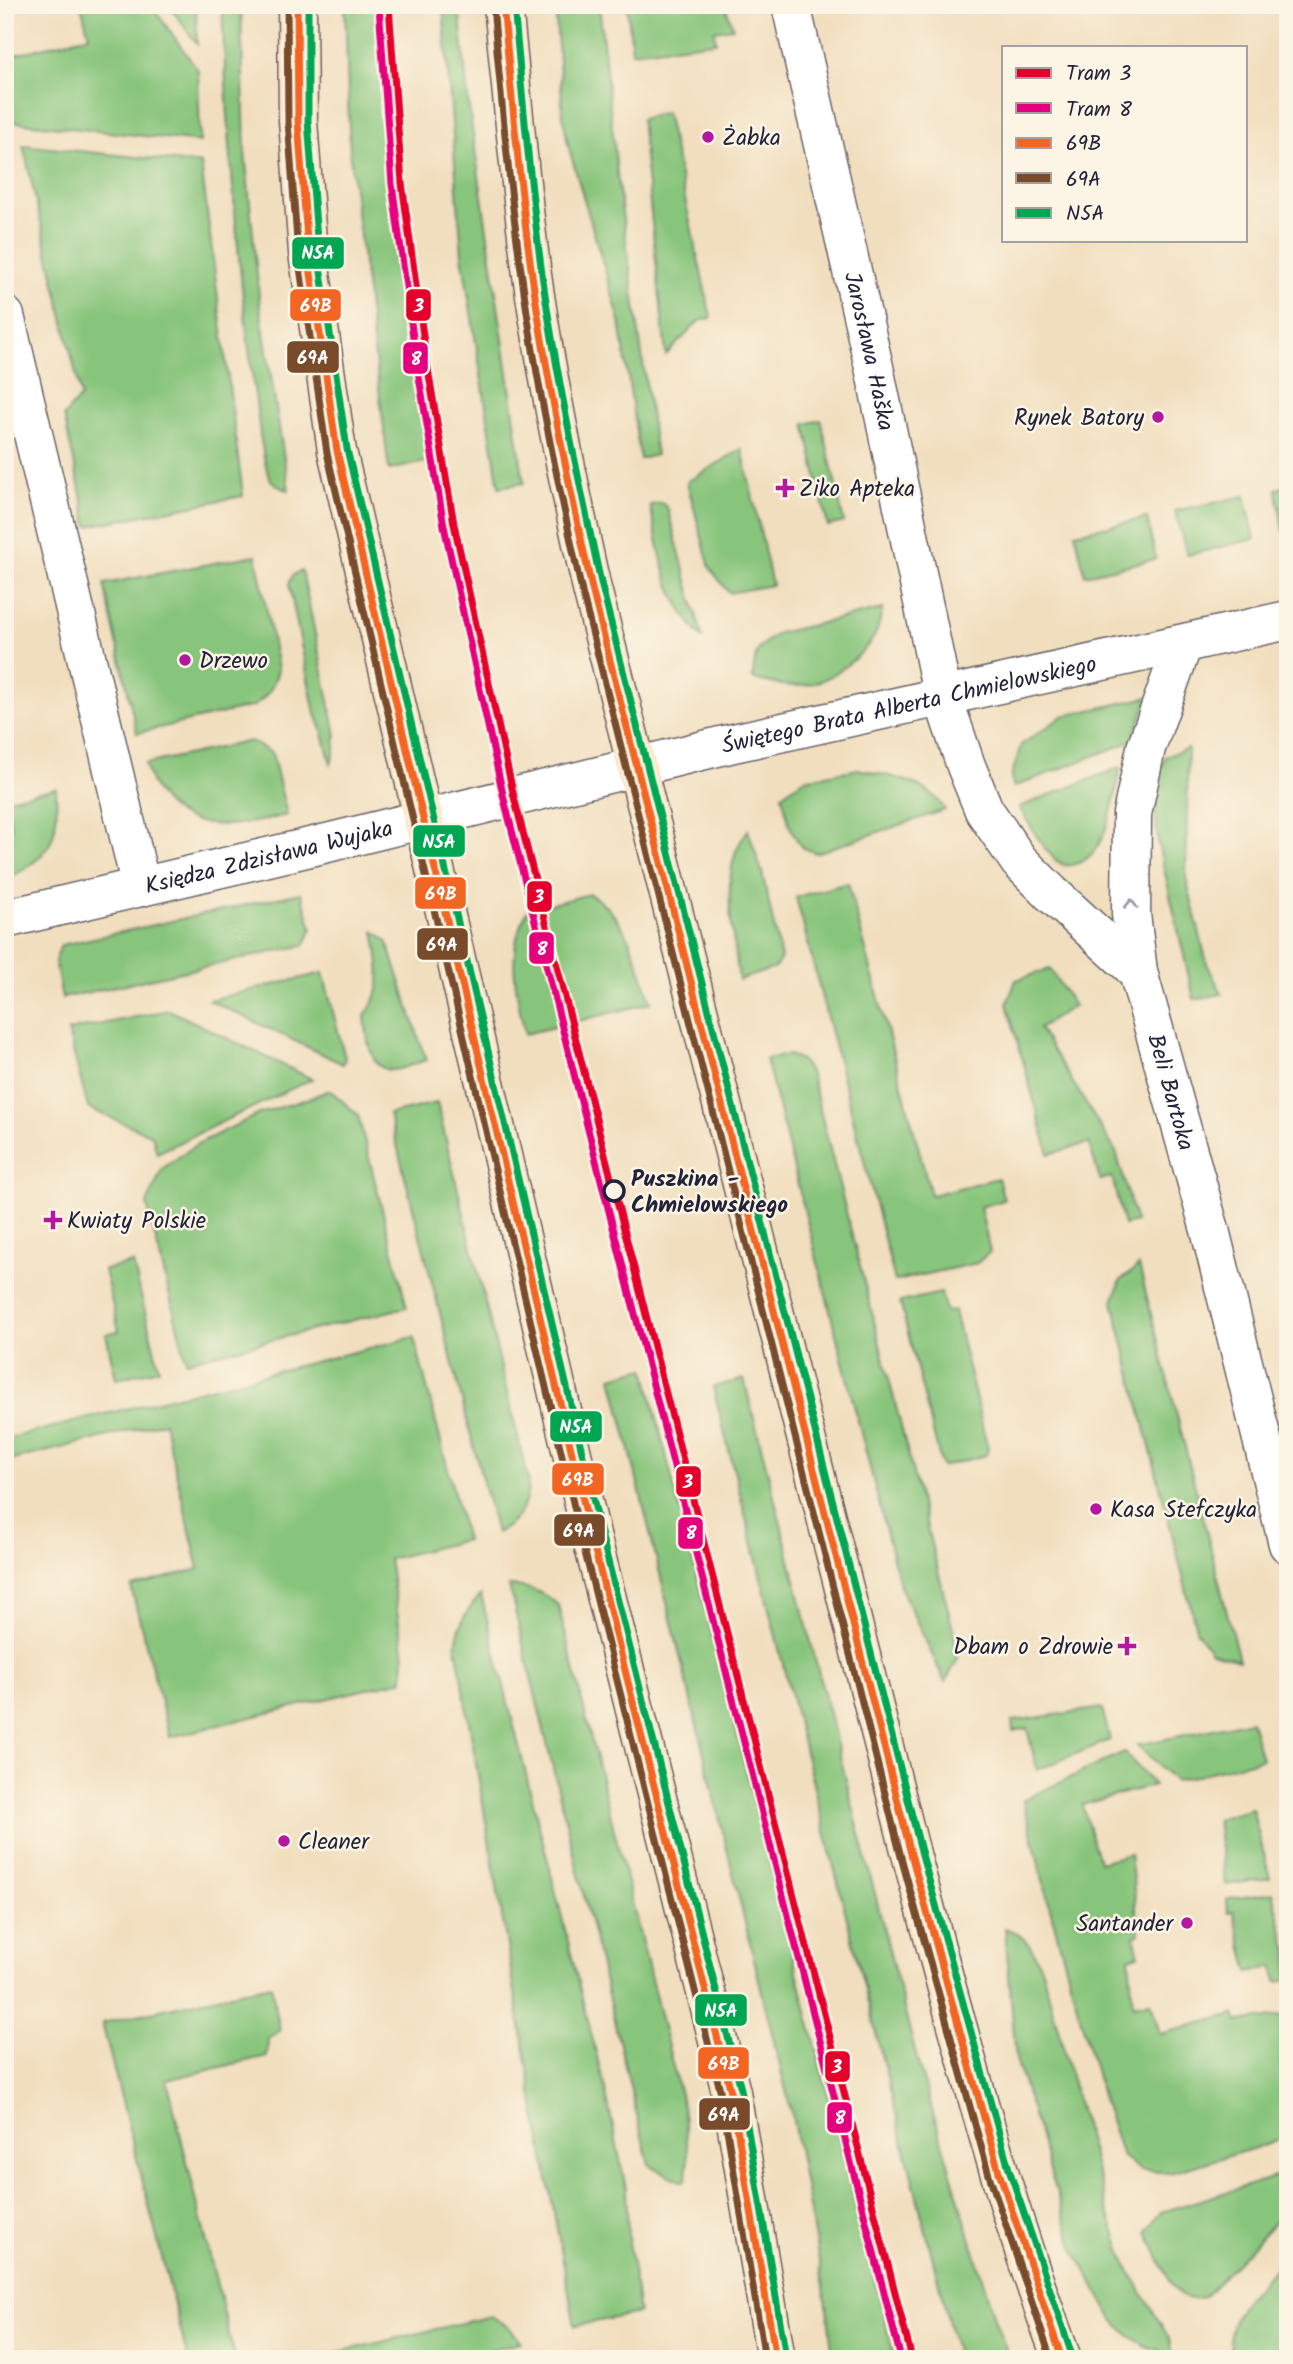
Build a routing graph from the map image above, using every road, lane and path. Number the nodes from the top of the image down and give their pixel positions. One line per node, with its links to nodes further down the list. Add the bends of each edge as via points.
1 (296, 5): 10 (main road, via 298,121 308,253 337,451)
2 (503, 5): 8 (main road, via 532,278 567,474)
3 (791, 5): 7 (street, Jarosława Haška, via 874,367)
4 (5, 316): 11 (street)
5 (1288, 620): 6 (street, Świętego Brata Alberta Chmielowskiego)
6 (1183, 644): 7 (street, Świętego Brata Alberta Chmielowskiego); 13 (street, Beli Bartoka, one-way to 6, via 1131,915 1132,814 1146,748)
7 (943, 698): 8 (street, Świętego Brata Alberta Chmielowskiego); 13 (street, via 984,810 1019,861)
8 (637, 765): 9 (street, Świętego Brata Alberta Chmielowskiego); 16 (main road, via 959,2036)
9 (531, 793): 10 (street, Księdza Zdzisława Wujaka)
10 (425, 820): 11 (street, Księdza Zdzisława Wujaka); 15 (main road, via 586,1515 731,2092)
11 (141, 887): 12 (street, Księdza Zdzisława Wujaka)
12 (5, 919)
13 (1138, 972): 14 (street, Beli Bartoka, via 1210,1230)
14 (1288, 1544)
15 (776, 2359)
16 (1062, 2359)

